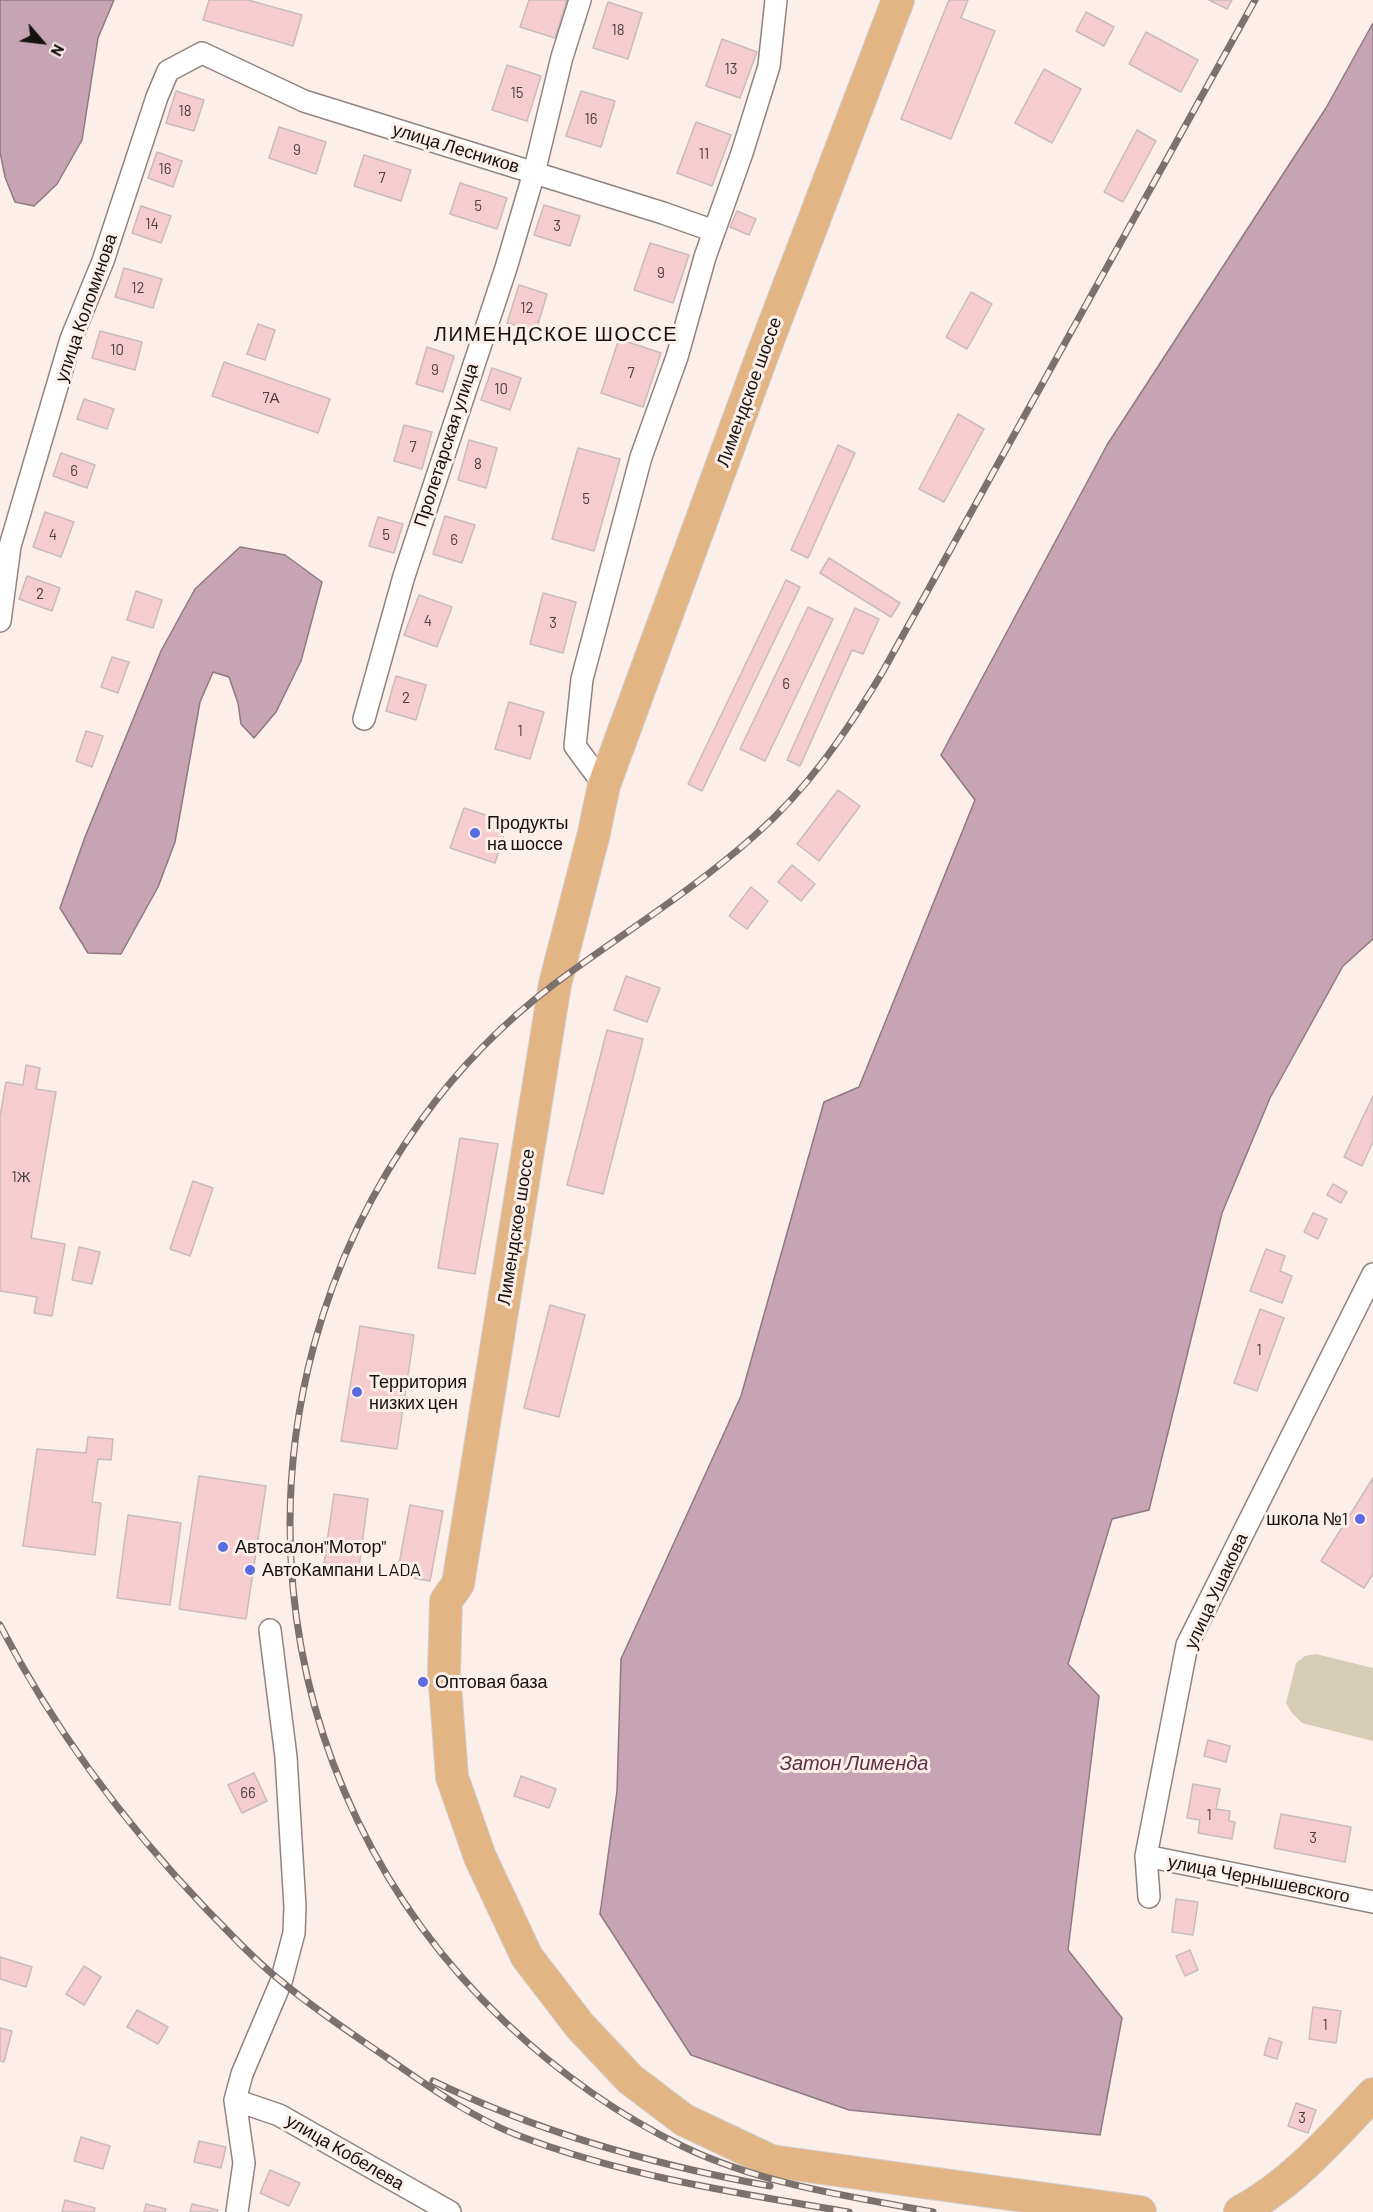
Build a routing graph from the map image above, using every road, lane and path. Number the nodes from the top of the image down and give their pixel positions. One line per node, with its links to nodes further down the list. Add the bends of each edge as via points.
1 (580, 0): 5 (street, Пролетарская улица)
2 (776, 0): 6 (street, via 769,66)
3 (898, 0): 9 (main road, Лимендское шоссе)
4 (202, 53): 5 (street, улица Лесников, via 304,101); 7 (street, улица Коломинова, via 168,71 103,261 71,339 10,546)
5 (534, 173): 6 (street, улица Лесников); 8 (street, Пролетарская улица, via 404,576)
6 (714, 231): 9 (street, via 677,357 641,457 582,680 575,746)
7 (0, 621)
8 (364, 719)
9 (604, 785): 20 (main road, Лимендское шоссе, via 555,984 458,1584 446,1601 444,1671 452,1777 480,1857 527,1957 580,2026 639,2086 684,2120 771,2161)
10 (1373, 1274): 11 (street, улица Ушакова)
11 (1368, 1297): 13 (street, улица Ушакова, via 1187,1645)
12 (270, 1630): 17 (street, via 286,1757 296,1907 294,1933 281,1982)
13 (1146, 1856): 14 (street, улица Ушакова); 15 (street, улица Чернышевского)
14 (1149, 1897)
15 (1373, 1902)
16 (1373, 2094): 21 (main road, via 1296,2173)
17 (235, 2100): 18 (street, via 244,2163); 19 (street, улица Кобелева, via 279,2115)
18 (237, 2212)
19 (450, 2212)
20 (1140, 2212)
21 (1240, 2212)

